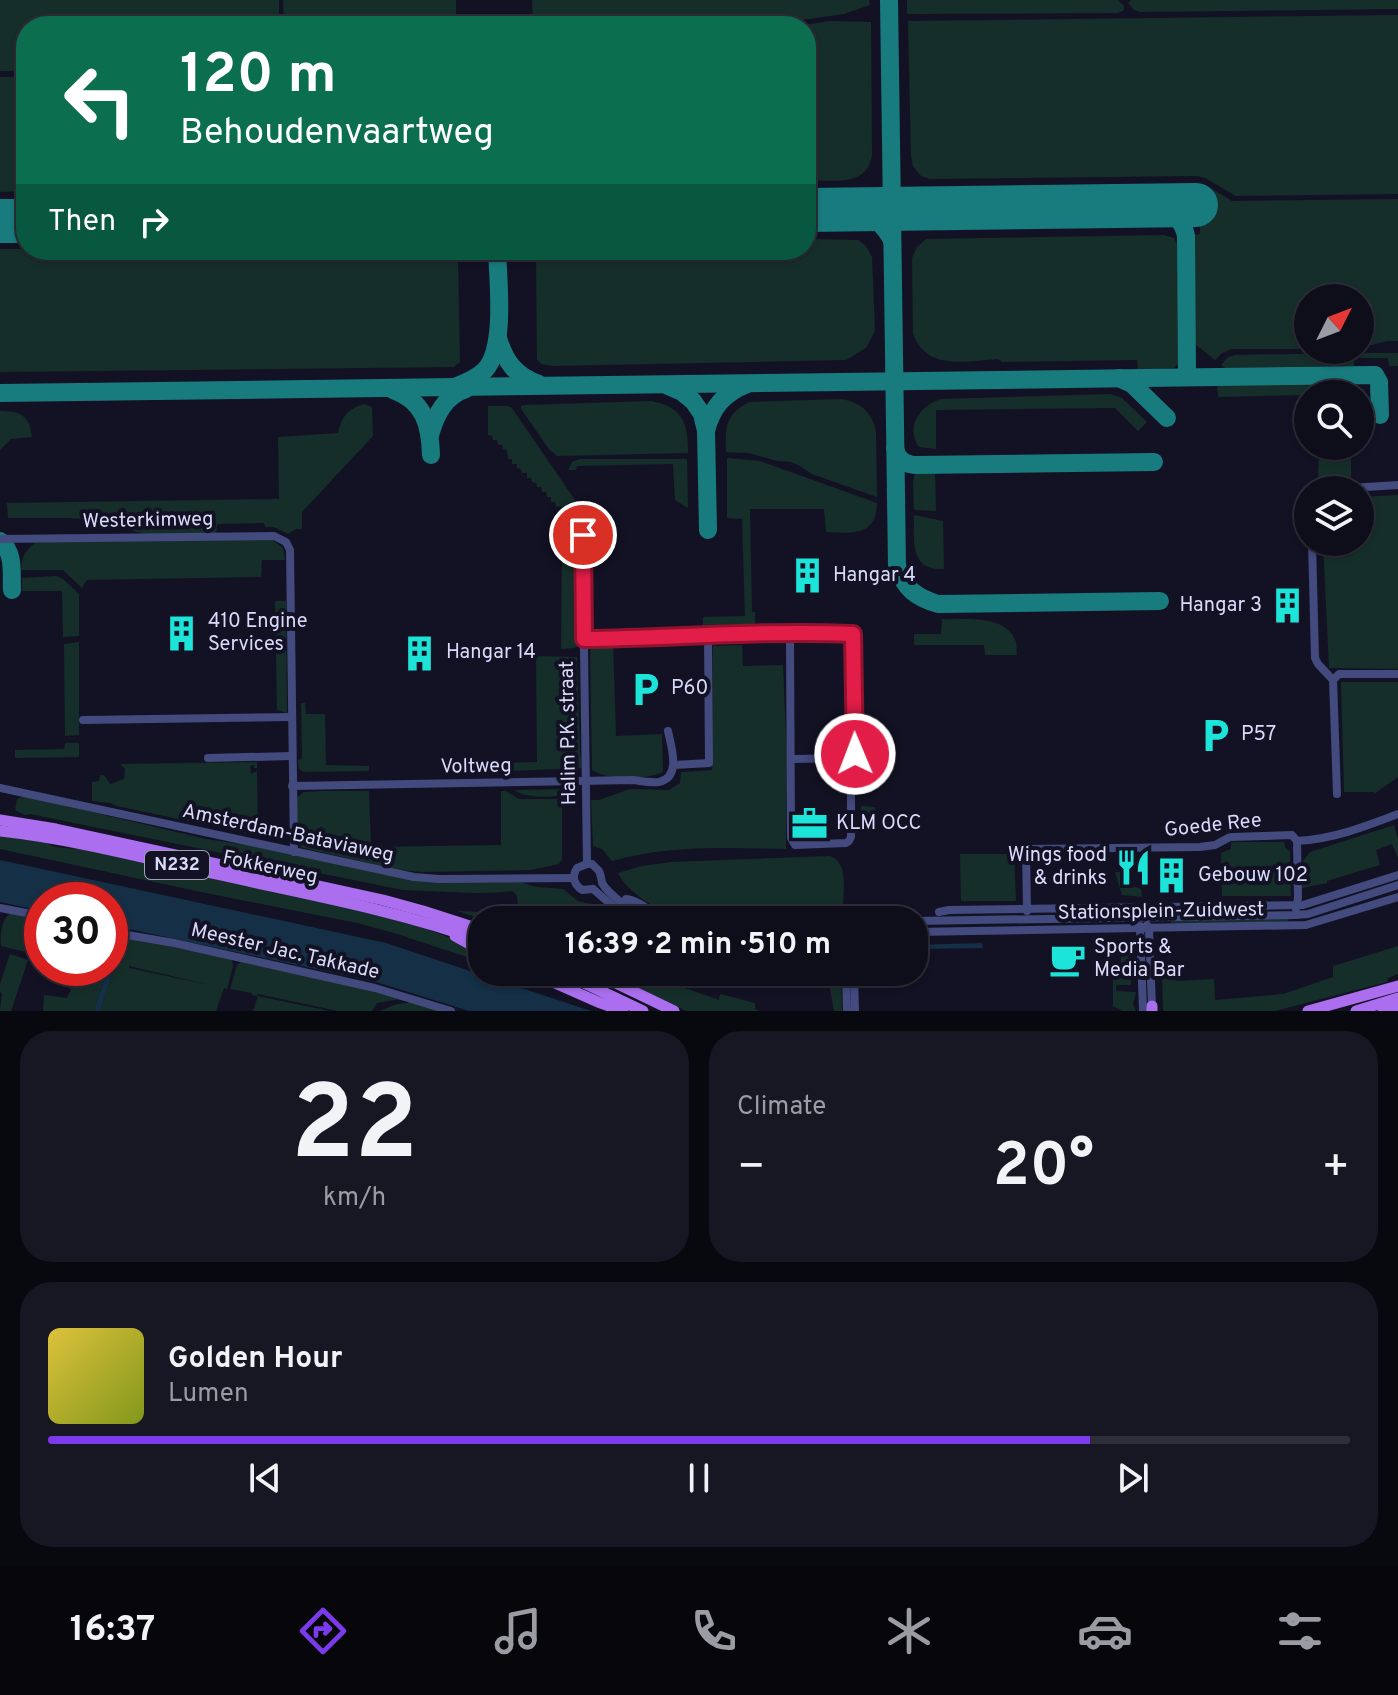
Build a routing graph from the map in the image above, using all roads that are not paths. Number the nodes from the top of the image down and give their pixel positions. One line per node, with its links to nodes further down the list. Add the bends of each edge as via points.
1 (1398, 485): 2 (street)
2 (1374, 487)
3 (582, 506): 8 (street, Halim P.K. straat)
4 (0, 539): 11 (street, Westerkimweg, via 274,536 286,542)
5 (1312, 556): 10 (street, via 1315,658)
6 (790, 633): 7 (street); 16 (street, via 853,634); 17 (street)
7 (708, 634): 8 (street); 18 (street, via 709,763)
8 (584, 639): 19 (street, Halim P.K. straat)
9 (1398, 674): 10 (street, via 1339,674)
10 (1333, 680): 22 (street)
11 (292, 717): 12 (street); 14 (street)
12 (83, 720)
13 (668, 731): 18 (street)
14 (292, 756): 15 (street); 20 (street)
15 (208, 758)
16 (855, 758): 17 (street); 17 (street, via 849,841 795,845)
17 (792, 759)
18 (674, 765): 19 (street, Voltweg, via 659,782)
19 (586, 782): 20 (street, Voltweg); 28 (street, Halim P.K. straat)
20 (292, 786): 27 (street)
21 (0, 788): 27 (street, Amsterdam-Bataviaweg)
22 (1337, 794)
23 (1397, 815): 26 (street, Goede Ree, via 1345,834)
24 (0, 820): 48 (main road, Fokkerweg / N232, via 383,900)
25 (0, 831): 51 (main road, Fokkerweg / N232, via 342,902)
26 (1297, 841): 40 (street, Goede Ree, via 1292,835 1230,837 1200,847 1026,849); 41 (street)
27 (294, 852): 30 (street, Amsterdam-Bataviaweg, via 414,877)
28 (587, 864): 30 (street, via 577,868); 31 (street, via 599,871)
29 (1398, 875): 41 (street)
30 (574, 878): 33 (street, via 582,890)
31 (600, 881): 33 (street); 35 (street)
32 (1398, 885): 41 (street, via 1308,914)
33 (593, 889): 36 (street)
34 (1398, 897): 49 (street, Stationsplein-Zuidwest)
35 (622, 899): 37 (street); 38 (street)
36 (613, 906)
37 (629, 906)
38 (642, 906)
39 (0, 908): 43 (street)
40 (1027, 909): 41 (street, Stationsplein-Zuidwest); 42 (street, Stationsplein-Zuidwest); 46 (street)
41 (1296, 910): 44 (street, Stationsplein-Zuidwest); 49 (street)
42 (939, 912)
43 (24, 913)
44 (1143, 917): 46 (street, Stationsplein-Zuidwest); 50 (street)
45 (987, 920): 46 (street, Stationsplein-Zuidwest); 47 (street, Stationsplein-Zuidwest); 53 (street)
46 (1027, 920): 52 (street)
47 (928, 921)
48 (468, 925)
49 (1296, 925): 50 (street, Stationsplein-Zuidwest)
50 (1144, 928): 52 (street, Stationsplein-Zuidwest); 66 (street)
51 (445, 929): 56 (main road, Fokkerweg / N232); 57 (main road, N232)
52 (1027, 930): 53 (street, Stationsplein-Zuidwest)
53 (987, 931): 54 (street, Stationsplein-Zuidwest)
54 (928, 932)
55 (128, 935): 67 (street, Meester Jac. Takkade, via 375,988)
56 (468, 936)
57 (468, 945)
58 (562, 986): 68 (main road)
59 (591, 986): 69 (main road)
60 (622, 986): 70 (main road)
61 (846, 986): 71 (street)
62 (854, 986): 72 (street)
63 (1398, 986): 73 (main road)
64 (1398, 998): 74 (main road)
65 (1398, 1006): 75 (main road)
66 (1149, 1009)
67 (451, 1011)
68 (623, 1011)
69 (643, 1011)
70 (674, 1011)
71 (847, 1011)
72 (855, 1011)
73 (1308, 1011)
74 (1356, 1011)
75 (1383, 1011)

